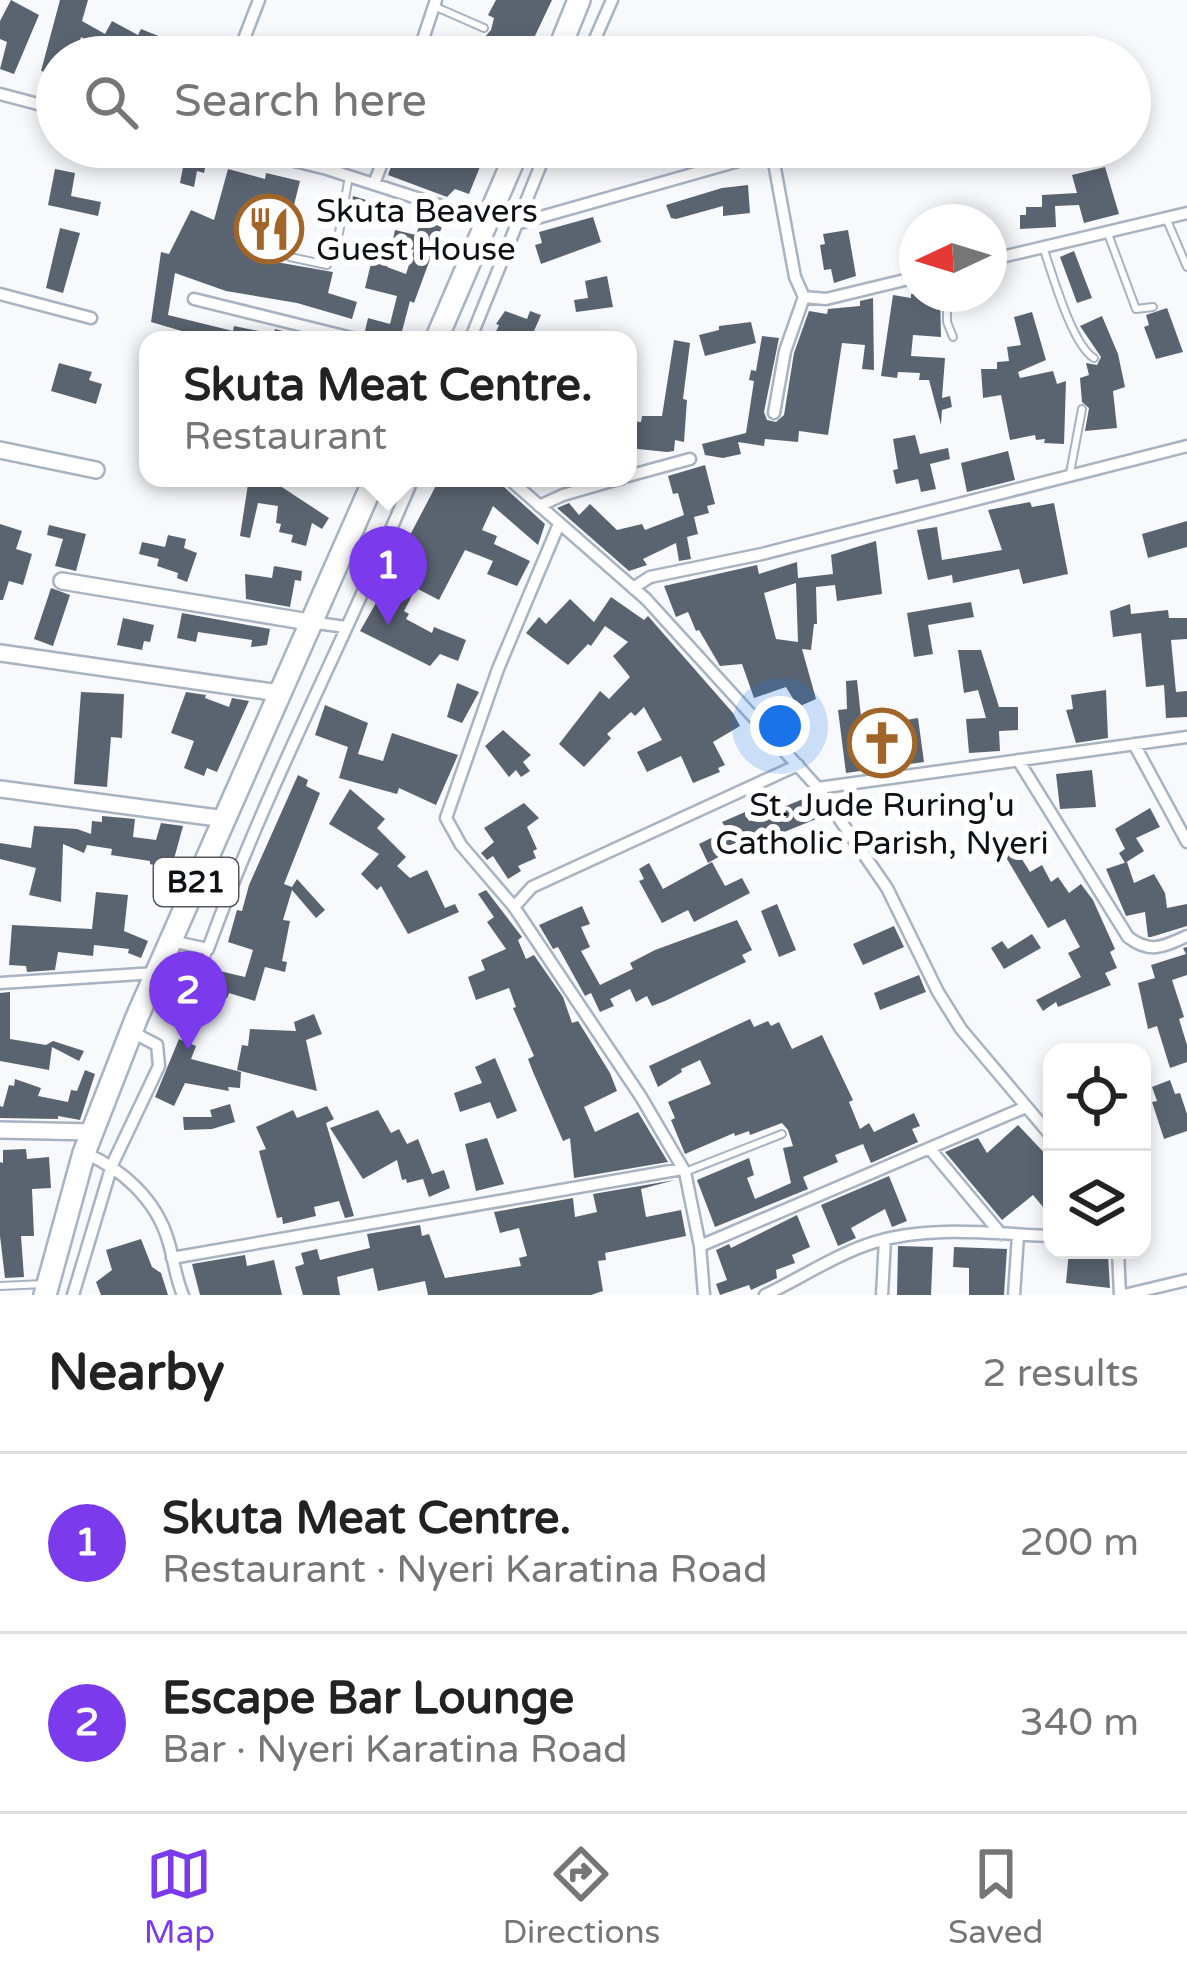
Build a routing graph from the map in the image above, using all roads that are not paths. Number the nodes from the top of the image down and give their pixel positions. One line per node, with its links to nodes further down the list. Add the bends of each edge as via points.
1 (259, 0): 6 (street)
2 (579, 0): 8 (highway)
3 (612, 0): 9 (street)
4 (434, 3): 5 (lane); 7 (street)
5 (484, 28)
6 (244, 36)
7 (424, 36)
8 (564, 36)
9 (596, 36)
10 (0, 94): 11 (street)
11 (36, 104)
12 (319, 168): 18 (street)
13 (380, 168): 19 (street)
14 (510, 168): 22 (highway)
15 (539, 168): 23 (street)
16 (715, 168): 23 (street)
17 (775, 168): 33 (street)
18 (350, 176): 19 (street); 26 (lane, via 327,265)
19 (374, 184): 22 (street)
20 (1187, 213): 21 (street)
21 (1166, 218): 24 (street); 29 (lane)
22 (488, 221): 28 (highway)
23 (516, 224): 30 (street)
24 (1107, 231): 25 (street); 35 (lane, via 1136,310)
25 (1043, 247): 27 (street); 42 (lane, via 1071,328)
26 (290, 256)
27 (1007, 256)
28 (471, 262): 30 (street); 39 (highway)
29 (1187, 266)
30 (497, 273): 40 (street)
31 (899, 282): 33 (street)
32 (0, 294): 37 (street)
33 (804, 297): 44 (street)
34 (194, 298): 38 (street)
35 (1153, 307)
36 (946, 312): 41 (lane)
37 (91, 318)
38 (324, 331)
39 (440, 331)
40 (474, 331)
41 (952, 337)
42 (1094, 358)
43 (1082, 409): 49 (lane)
44 (774, 413)
45 (1187, 446): 49 (street)
46 (0, 450): 48 (street)
47 (690, 459): 50 (street)
48 (96, 470)
49 (1070, 473): 58 (street, via 650,577)
50 (637, 474)
51 (371, 487): 59 (highway, B21)
52 (409, 487): 60 (street)
53 (518, 487): 55 (street)
54 (591, 487): 55 (street)
55 (539, 506): 56 (street)
56 (559, 524): 58 (street); 71 (street, via 446,818)
57 (62, 581): 59 (street)
58 (633, 588): 66 (street)
59 (309, 622): 60 (street); 62 (highway, B21)
60 (346, 627): 74 (street)
61 (0, 653): 62 (street)
62 (278, 693): 69 (highway, B21)
63 (1187, 736): 64 (street)
64 (1134, 744): 65 (street); 70 (street)
65 (1018, 760): 67 (street); 72 (street, via 1128,937 1156,949)
66 (798, 765): 67 (street); 71 (street, via 532,887)
67 (818, 788): 79 (street, via 887,888 962,1029)
68 (0, 789): 69 (street)
69 (225, 819): 73 (highway, B21)
70 (1187, 842)
71 (514, 907): 86 (street)
72 (1187, 936)
73 (171, 941): 74 (street); 75 (highway, B21)
74 (208, 950): 77 (lane, via 196,996)
75 (156, 973): 76 (street); 77 (highway, B21)
76 (0, 983)
77 (146, 998): 78 (highway, B21)
78 (132, 1032): 83 (highway, B21); 85 (street, via 157,1045 159,1066)
79 (1026, 1107): 80 (street); 84 (street)
80 (1043, 1127)
81 (0, 1130): 83 (street)
82 (782, 1134): 86 (lane)
83 (88, 1143): 85 (street); 96 (highway, B21)
84 (930, 1149): 87 (street); 91 (street)
85 (112, 1165): 92 (street, via 156,1216); 97 (street)
86 (684, 1170): 91 (street); 92 (street)
87 (1000, 1234): 88 (street); 90 (street)
88 (1018, 1234): 89 (street); 102 (street)
89 (1043, 1235)
90 (885, 1239): 100 (street); 101 (street)
91 (700, 1246): 99 (street)
92 (172, 1258): 98 (street)
93 (1119, 1259): 103 (street)
94 (0, 1286): 96 (lane)
95 (1183, 1286): 103 (street)
96 (46, 1290)
97 (73, 1295)
98 (183, 1295)
99 (704, 1295)
100 (765, 1295)
101 (882, 1295)
102 (1014, 1295)
103 (1122, 1295)

